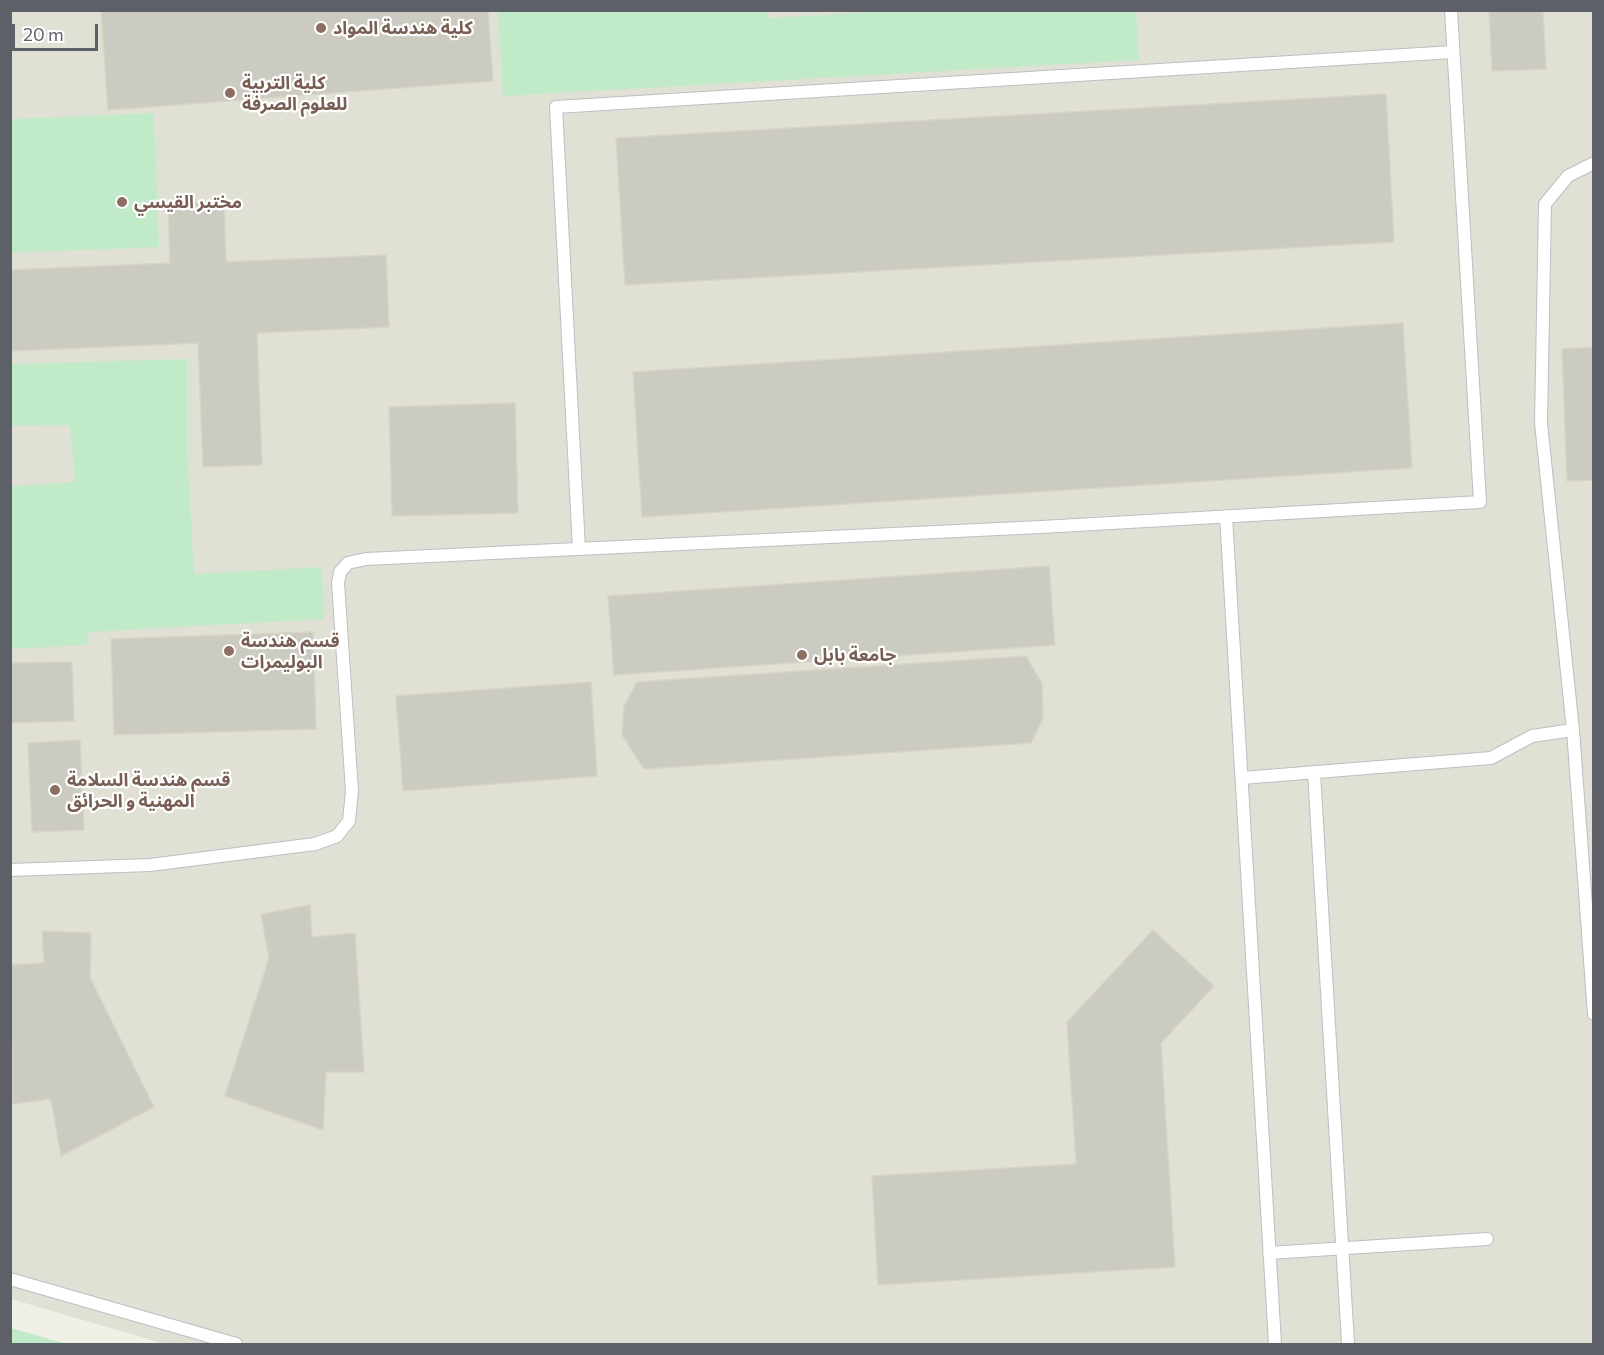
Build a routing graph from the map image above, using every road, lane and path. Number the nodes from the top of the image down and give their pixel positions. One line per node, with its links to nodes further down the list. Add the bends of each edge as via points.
1 (1451, 10): 2 (lane)
2 (1453, 52): 4 (lane, via 1480,502); 5 (lane, via 556,107)
3 (1593, 163): 6 (lane, via 1568,176 1545,204 1541,423)
4 (1226, 516): 5 (lane); 8 (lane)
5 (579, 549): 9 (lane, via 366,560 348,563 340,572 352,791 349,821 337,836 315,844 150,865)
6 (1574, 730): 7 (lane, via 1532,736 1491,758); 10 (lane)
7 (1314, 773): 8 (lane); 12 (lane)
8 (1242, 778): 13 (lane)
9 (10, 870)
10 (1593, 1014)
11 (1488, 1239): 12 (lane)
12 (1341, 1249): 13 (lane); 17 (lane)
13 (1269, 1253): 16 (lane)
14 (10, 1279): 15 (lane)
15 (236, 1344)
16 (1275, 1344)
17 (1348, 1344)

